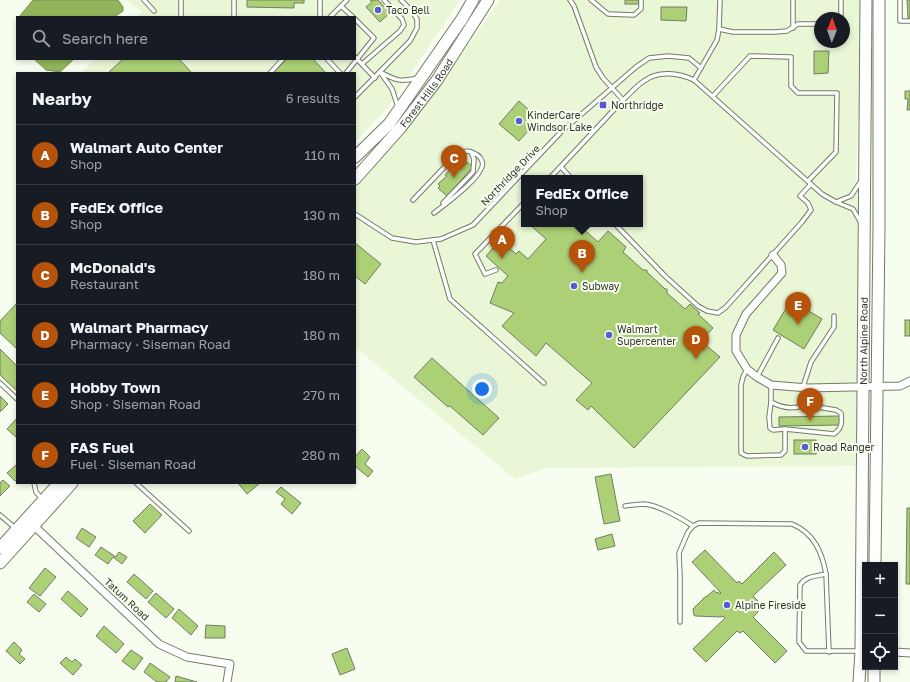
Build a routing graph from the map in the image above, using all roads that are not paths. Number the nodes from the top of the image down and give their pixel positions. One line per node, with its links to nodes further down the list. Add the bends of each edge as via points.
1 (144, 0): 20 (lane)
2 (181, 0): 22 (lane)
3 (234, 0): 23 (lane)
4 (320, 0): 24 (lane)
5 (347, 0): 19 (lane)
6 (384, 0): 38 (lane, via 402,19 404,25)
7 (402, 0): 43 (lane, via 417,19 417,28 410,41)
8 (473, 0): 44 (main road, Forest Hills Road)
9 (488, 0): 58 (main road, Forest Hills Road, via 437,80 401,127)
10 (570, 0): 47 (lane, via 596,67)
11 (592, 0): 12 (lane, via 608,14 634,15 641,9)
12 (641, 0)
13 (720, 0): 31 (lane)
14 (793, 0): 30 (lane)
15 (841, 0): 21 (lane)
16 (866, 0): 32 (main road, North Alpine Road)
17 (879, 0): 33 (main road, North Alpine Road)
18 (900, 0): 28 (lane, via 900,21)
19 (341, 6): 25 (lane); 26 (lane)
20 (154, 11)
21 (841, 12)
22 (180, 16)
23 (234, 16)
24 (320, 16)
25 (331, 16)
26 (351, 16)
27 (356, 20): 34 (lane, via 374,38)
28 (910, 21)
29 (814, 24): 30 (lane, via 798,24)
30 (793, 28): 31 (lane, via 775,32 733,32)
31 (720, 29): 39 (lane, via 717,40)
32 (866, 45): 33 (main road); 57 (main road, North Alpine Road)
33 (878, 45): 78 (main road, North Alpine Road)
34 (356, 58): 38 (lane)
35 (282, 60): 40 (lane)
36 (328, 60): 41 (lane)
37 (355, 60): 42 (lane)
38 (362, 64): 45 (lane)
39 (701, 68): 46 (lane); 47 (lane, Northridge Drive, via 689,58 649,58)
40 (271, 72)
41 (339, 72)
42 (347, 72)
43 (380, 72): 44 (lane, via 394,80 404,81); 45 (lane); 51 (lane, via 392,89)
44 (422, 77): 51 (main road, Forest Hills Road)
45 (375, 78): 48 (lane)
46 (694, 80): 49 (lane); 50 (lane, via 670,73 656,75 644,80)
47 (613, 88): 50 (lane); 66 (lane, Northridge Drive, via 561,132 473,225 441,239)
48 (356, 94)
49 (713, 96): 59 (lane); 59 (lane, via 750,56 791,56 791,86 798,93 837,94 836,152)
50 (623, 100): 54 (lane)
51 (399, 109): 53 (main road, Forest Hills Road, via 389,124)
52 (472, 152): 52 (lane, via 482,161 479,173 455,198 434,213 473,172); 60 (lane, via 466,151 456,156)
53 (356, 156)
54 (561, 167): 55 (lane); 56 (lane)
55 (553, 175)
56 (568, 175)
57 (864, 176): 61 (lane, via 851,196); 65 (main road, North Alpine Road)
58 (356, 178)
59 (810, 183): 61 (lane); 67 (lane, via 800,196 811,210)
60 (413, 200)
61 (836, 202): 65 (lane, via 853,209)
62 (521, 206): 68 (lane, via 475,254 485,274)
63 (356, 215): 66 (lane, Northridge Drive, via 392,238 416,242)
64 (618, 227): 67 (lane, via 698,306 718,313)
65 (864, 228): 77 (main road, North Alpine Road)
66 (432, 240): 75 (lane, via 450,299)
67 (773, 255): 71 (street, via 781,265 782,273 746,314 736,335 736,351)
68 (496, 270)
69 (834, 316): 79 (lane, via 834,327 810,362)
70 (778, 338): 72 (lane)
71 (747, 369): 72 (street); 83 (lane, via 742,385 741,453 747,456 781,455 785,451)
72 (757, 377): 76 (street)
73 (910, 382): 78 (street, via 900,386)
74 (0, 383): 80 (lane)
75 (544, 383)
76 (771, 385): 79 (street); 81 (lane)
77 (862, 386): 78 (street); 79 (street); 100 (main road, North Alpine Road)
78 (877, 386): 96 (main road, North Alpine Road)
79 (806, 387): 82 (lane, via 809,399)
80 (16, 398)
81 (771, 402): 82 (lane, via 779,406 796,408); 83 (lane, via 770,428)
82 (805, 405): 83 (lane, via 841,413 840,428 834,434)
83 (785, 429)
84 (34, 484): 88 (lane, via 36,492)
85 (58, 484): 88 (main road)
86 (71, 484): 91 (main road)
87 (137, 484): 93 (lane)
88 (43, 500): 91 (main road)
89 (625, 506): 92 (lane, via 648,505 679,517)
90 (0, 515): 94 (lane)
91 (30, 522): 94 (main road); 107 (street, Tatum Road, via 160,644 187,657 230,664)
92 (693, 526): 98 (lane, via 699,523 792,524 809,534 816,543); 99 (lane, via 678,553)
93 (189, 531)
94 (21, 533): 95 (main road); 97 (main road)
95 (0, 548)
96 (875, 562)
97 (0, 563)
98 (826, 574): 101 (lane); 101 (lane, via 807,578 800,584 800,642 806,651)
99 (680, 622)
100 (863, 634)
101 (829, 652): 102 (lane)
102 (862, 652)
103 (898, 652): 104 (street)
104 (910, 653)
105 (862, 660): 108 (main road, North Alpine Road)
106 (874, 670): 109 (main road)
107 (227, 682)
108 (859, 682)
109 (874, 682)

